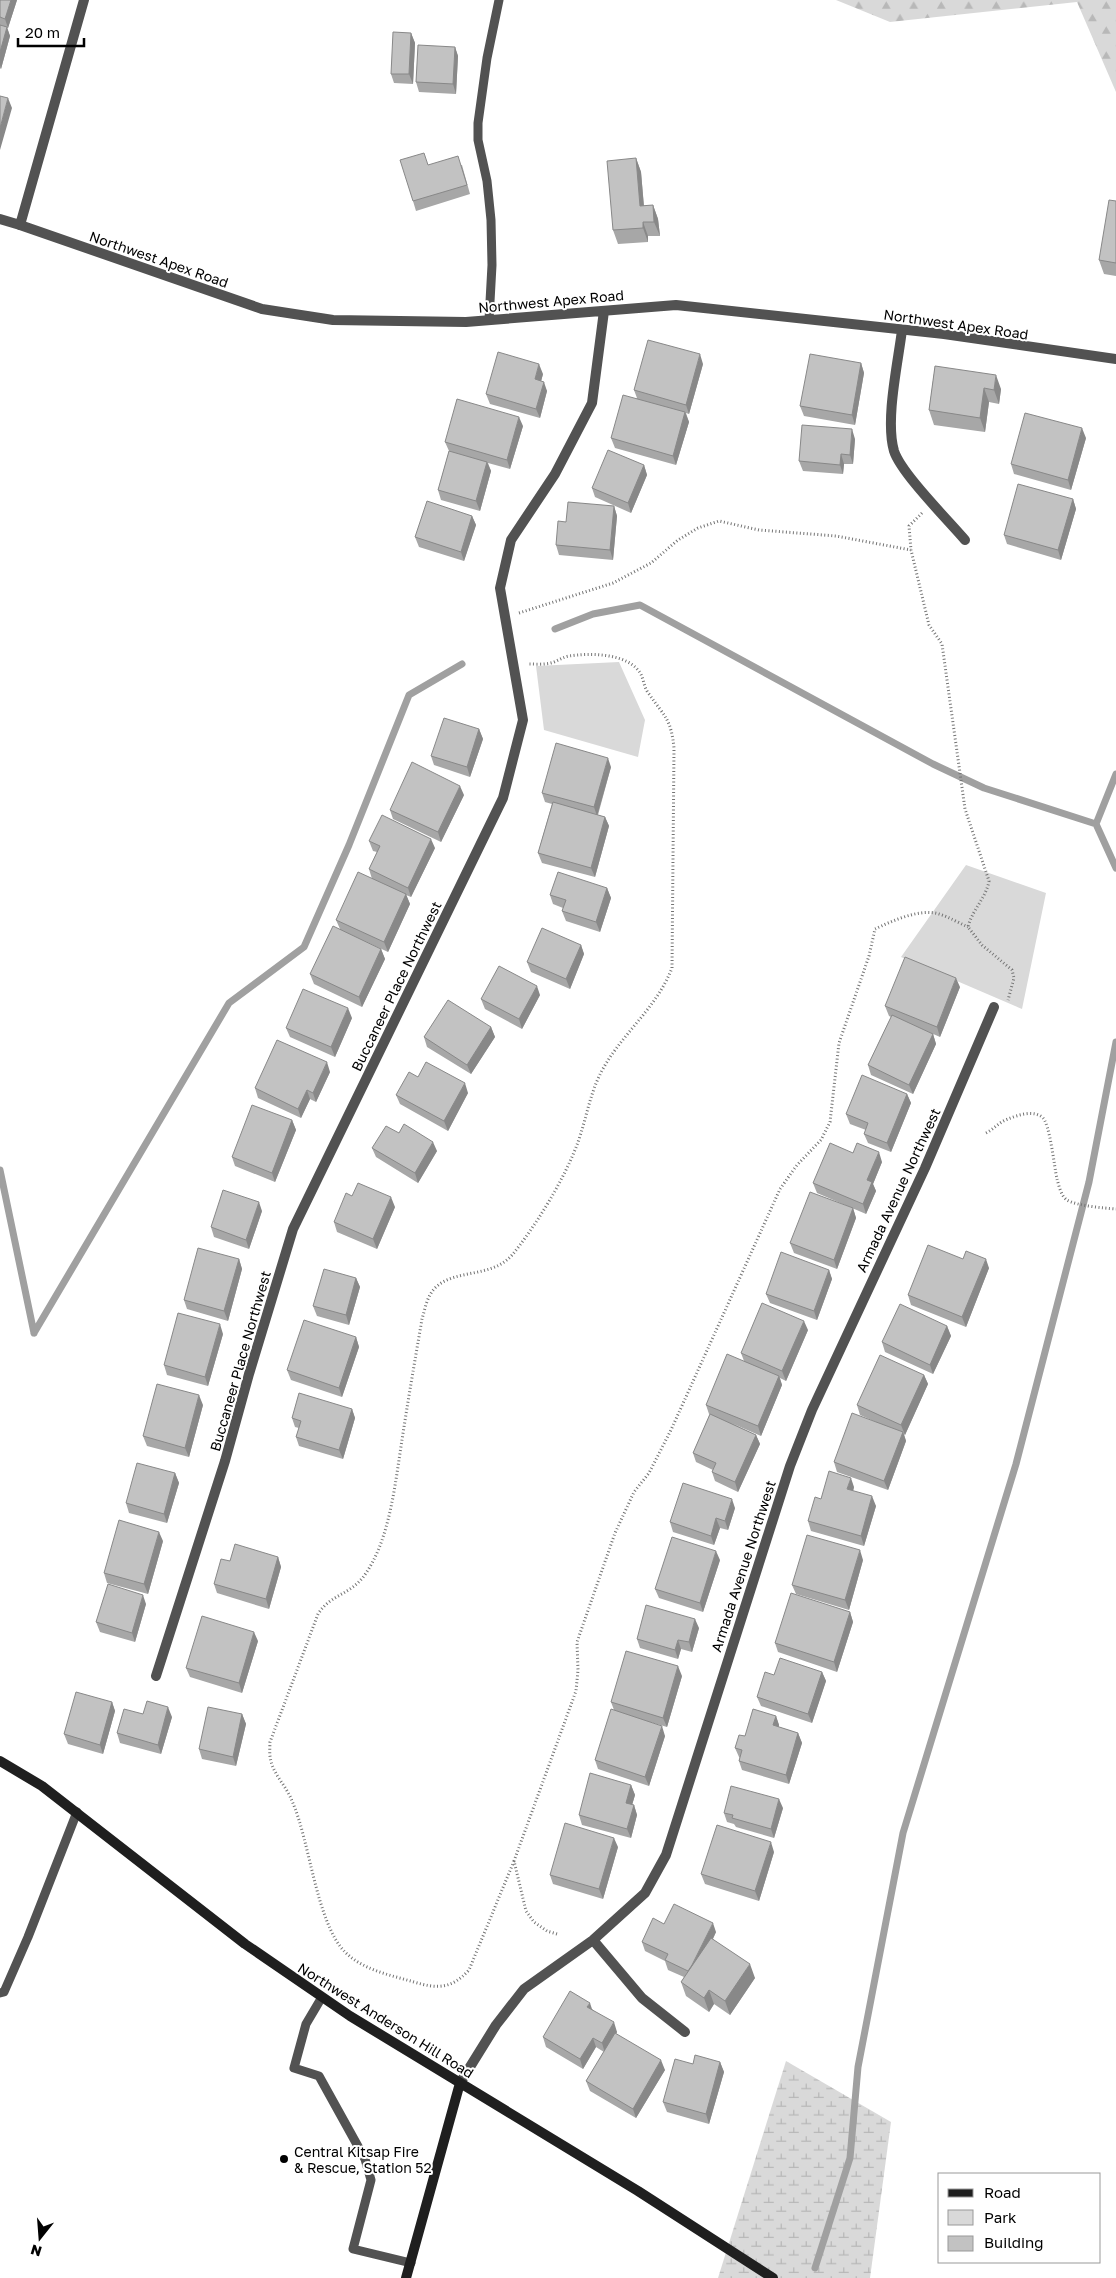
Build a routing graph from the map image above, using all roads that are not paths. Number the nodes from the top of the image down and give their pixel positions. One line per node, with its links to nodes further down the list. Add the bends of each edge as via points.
1 (84, 0): 4 (street)
2 (499, 0): 6 (lane, via 478,123 491,220)
3 (0, 219): 4 (street, Northwest Apex Road)
4 (20, 225): 6 (street, Northwest Apex Road, via 262,308 332,320)
5 (604, 311): 6 (street, Northwest Apex Road); 7 (street, Northwest Apex Road, via 676,305); 11 (street, Buccaneer Place Northwest, via 592,404 555,474 511,540 500,588 523,720 503,798 293,1229 225,1461)
6 (489, 320)
7 (902, 330): 8 (street, Northwest Apex Road); 9 (street, via 890,425 895,453 903,467)
8 (1116, 359)
9 (965, 540)
10 (994, 1008): 14 (street, Armada Avenue Northwest, via 925,1168 812,1410 790,1466 666,1856 645,1893)
11 (156, 1676)
12 (0, 1761): 13 (main road, Northwest Anderson Hill Road)
13 (77, 1812): 15 (lane, via 28,1936 4,1992); 16 (main road, Northwest Anderson Hill Road, via 245,1944)
14 (593, 1940): 17 (street, via 642,1998); 18 (street, Armada Avenue Northwest, via 524,1989 496,2025)
15 (0, 1993)
16 (322, 1997): 18 (main road, Northwest Anderson Hill Road); 19 (lane, via 306,2024 294,2068 319,2076 365,2159 370,2180 353,2249)
17 (685, 2032)
18 (460, 2083): 19 (main road); 21 (main road, Northwest Anderson Hill Road)
19 (411, 2263): 20 (main road)
20 (406, 2278)
21 (773, 2278)

